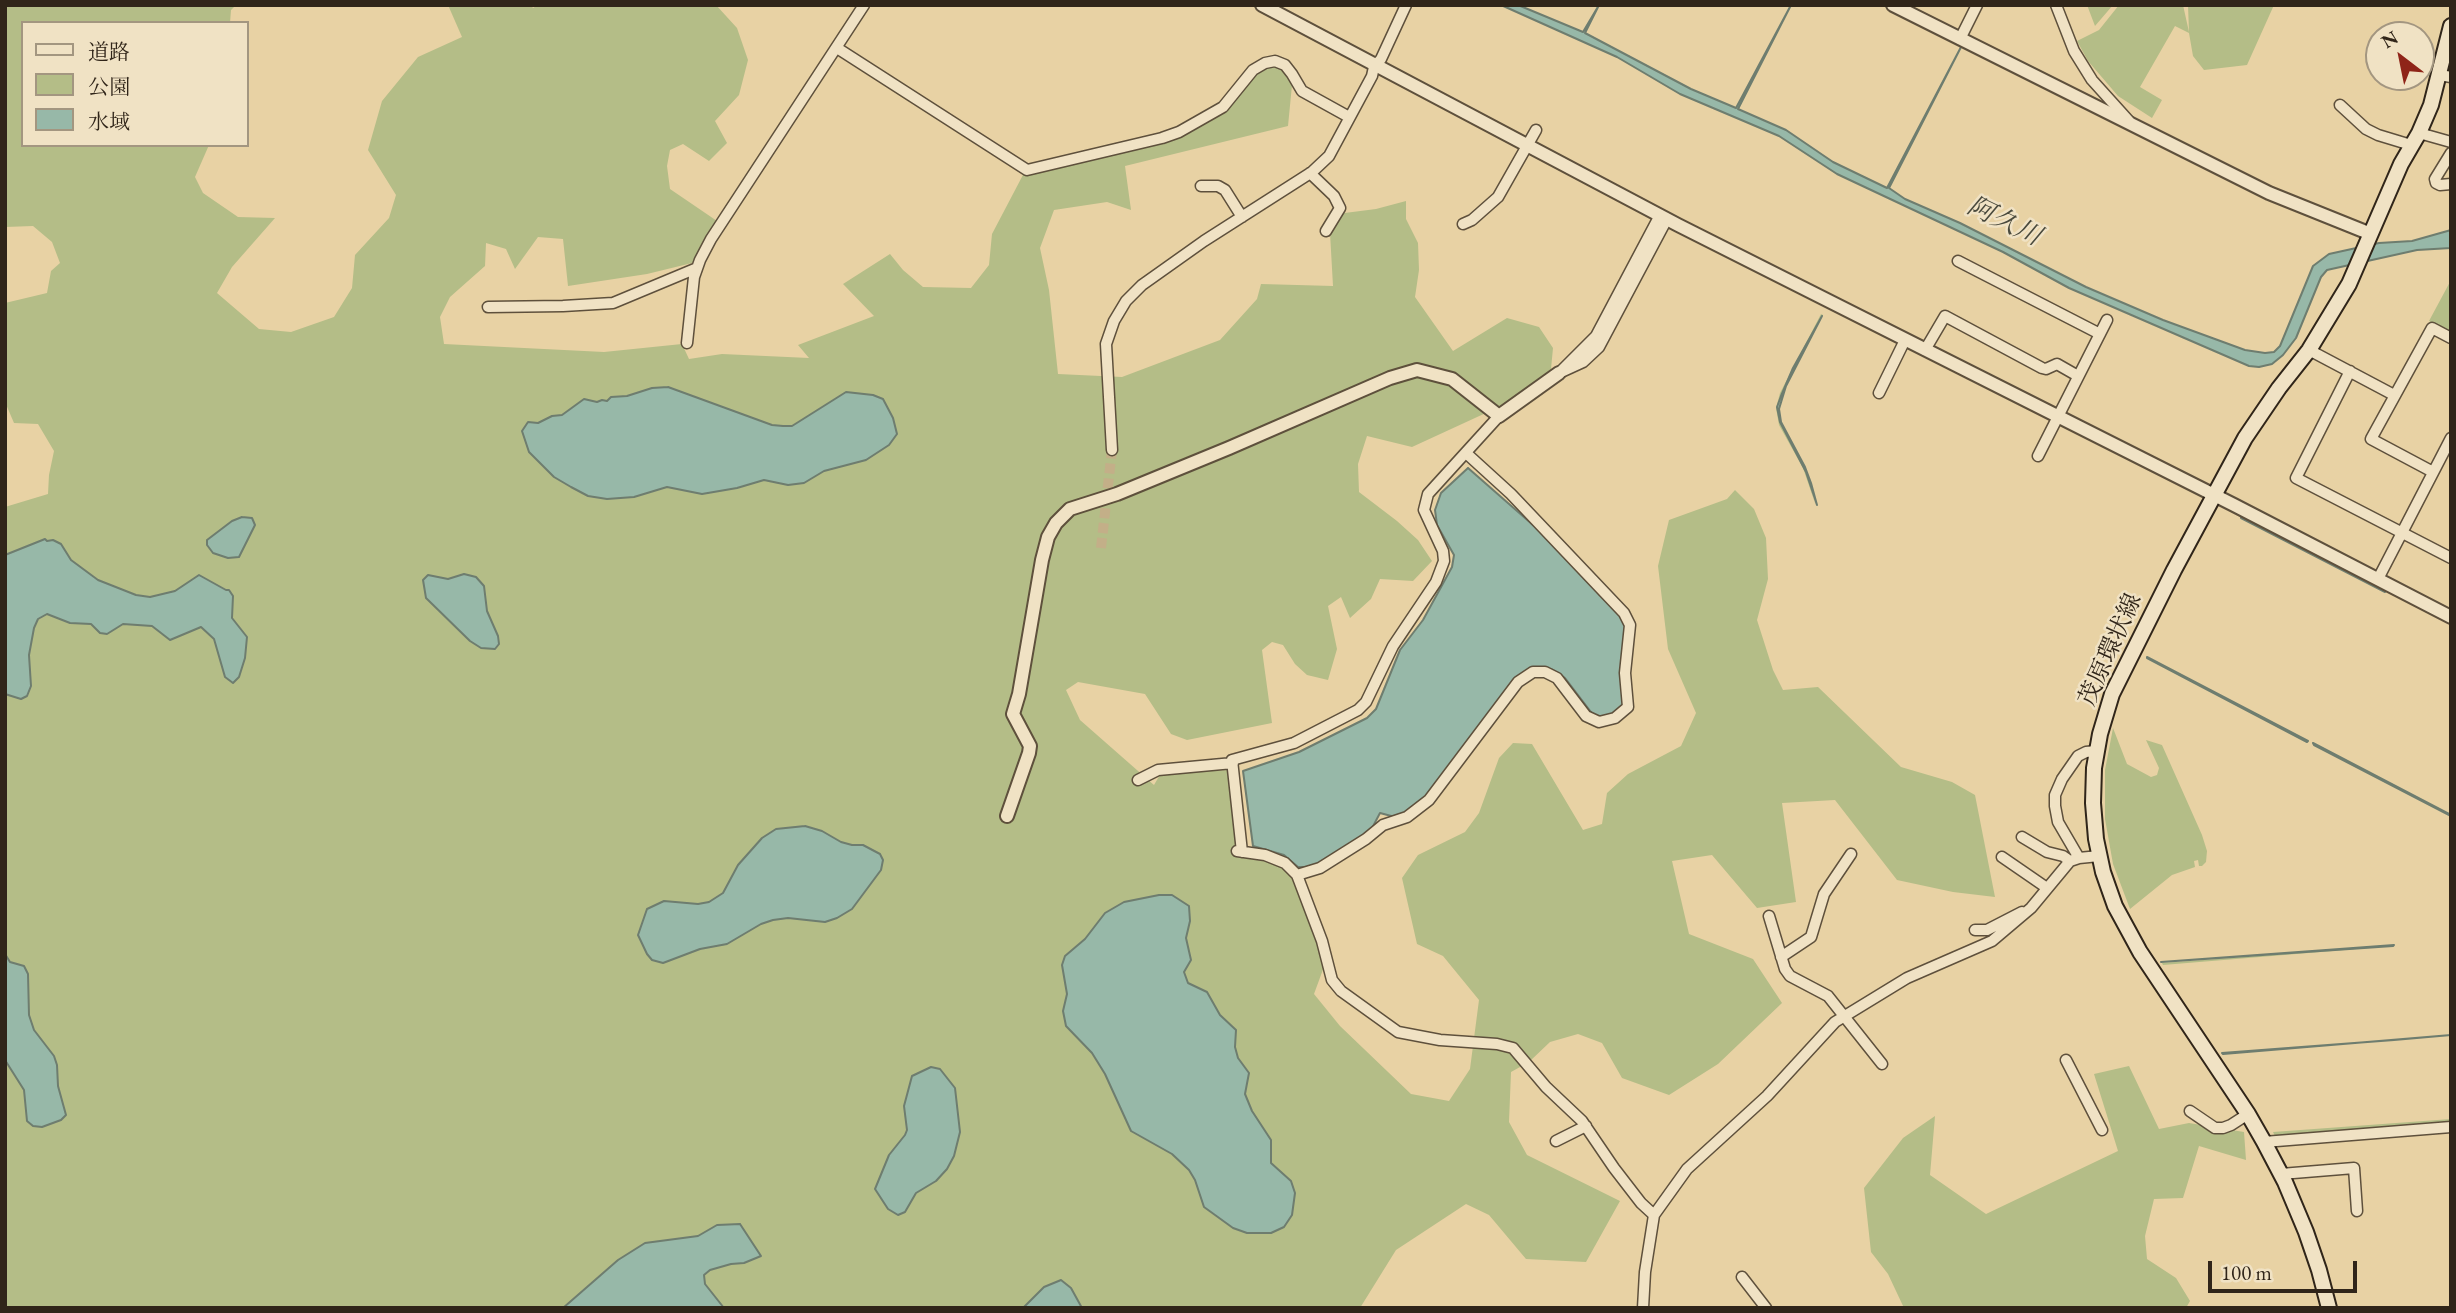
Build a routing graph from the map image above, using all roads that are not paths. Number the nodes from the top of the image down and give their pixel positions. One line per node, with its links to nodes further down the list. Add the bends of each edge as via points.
1 (863, 5): 9 (street)
2 (1262, 5): 10 (street)
3 (1406, 5): 10 (street)
4 (1894, 5): 8 (street)
5 (1977, 5): 8 (street)
6 (2056, 5): 14 (street, via 2074,51 2092,80)
7 (2451, 26): 11 (main road, 茂原環状線)
8 (1959, 39): 14 (street)
9 (837, 48): 13 (street, via 1027,170 1179,132 1223,107 1253,70 1275,61 1285,65 1302,92); 29 (street, via 711,239)
10 (1374, 67): 13 (street); 18 (street)
11 (2445, 76): 16 (main road, 茂原環状線)
12 (2340, 105): 16 (street, via 2378,135)
13 (1349, 117): 20 (street, via 1329,156)
14 (2129, 121): 27 (street, via 2269,193)
15 (1536, 130): 18 (street)
16 (2415, 139): 17 (street); 27 (main road, 茂原環状線)
17 (2451, 142)
18 (1527, 146): 24 (street); 25 (street, via 1498,197)
19 (2451, 153): 21 (street, via 2435,179 2440,185)
20 (1310, 173): 23 (street); 26 (street, via 1340,208)
21 (2451, 184)
22 (1201, 186): 23 (street, via 1225,190)
23 (1242, 217): 46 (street, via 1142,285 1120,311 1106,344)
24 (1664, 217): 34 (street); 39 (street, via 1605,338 1583,362)
25 (1463, 224)
26 (1326, 231)
27 (2371, 234): 36 (main road, 茂原環状線, via 2349,284)
28 (1958, 261): 32 (street)
29 (697, 268): 30 (street, via 613,303); 35 (street)
30 (488, 307)
31 (2107, 320): 32 (street)
32 (2100, 334): 40 (street)
33 (2451, 338): 42 (street, via 2432,328)
34 (1905, 340): 37 (street); 41 (street)
35 (687, 343)
36 (2309, 350): 38 (street); 50 (main road, 茂原環状線, via 2257,419)
37 (1925, 351): 40 (street, via 1945,316 2042,368 2057,364); 44 (street)
38 (2350, 371): 42 (street); 51 (street, via 2296,478)
39 (1559, 373): 43 (street)
40 (2078, 376): 44 (street)
41 (1879, 393)
42 (2394, 395): 49 (street, via 2371,439)
43 (1499, 416): 47 (street); 58 (street, via 1452,379 1417,370 1117,494 1070,509 1048,537 1042,561 1013,714 1030,746)
44 (2057, 417): 48 (street); 50 (street)
45 (2451, 438): 49 (street)
46 (1112, 450)
47 (1466, 453): 56 (street, via 1428,494 1424,510 1443,551 1436,582 1393,646 1366,702 1294,743); 64 (street, via 1624,613 1630,625 1625,673 1629,707 1615,718 1599,722 1586,716 1556,678 1534,672 1518,682 1429,800 1320,868)
48 (2038, 456)
49 (2433, 472): 51 (street)
50 (2215, 496): 53 (street); 55 (main road, 茂原環状線, via 2112,694)
51 (2401, 534): 52 (street); 53 (street)
52 (2451, 558)
53 (2378, 579): 54 (street)
54 (2451, 617)
55 (2096, 751): 61 (main road, 茂原環状線, via 2093,803); 63 (street, via 2078,756 2055,795 2058,822)
56 (1233, 763): 57 (street, via 1158,770); 64 (street, via 1240,851 1285,863)
57 (1138, 780)
58 (1007, 816)
59 (2022, 837): 63 (street, via 2046,852)
60 (1851, 854): 69 (street, via 1824,894 1811,937)
61 (2099, 856): 63 (street); 74 (main road, 茂原環状線, via 2131,937)
62 (2002, 857): 65 (street)
63 (2074, 859): 65 (street)
64 (1297, 875): 75 (street, via 1332,980 1341,991 1398,1032 1513,1048)
65 (2047, 888): 66 (street)
66 (2031, 908): 68 (street, via 1987,930); 70 (street, via 1992,941 1907,978)
67 (1769, 916): 69 (street)
68 (1975, 930)
69 (1781, 957): 70 (street, via 1790,976 1823,991)
70 (1844, 1016): 72 (street); 82 (street, via 1767,1096 1687,1169)
71 (2066, 1060): 77 (street)
72 (1882, 1064)
73 (2190, 1111): 74 (street, via 2215,1128)
74 (2248, 1114): 79 (main road, 茂原環状線)
75 (1586, 1126): 78 (street); 82 (street, via 1641,1203)
76 (2451, 1127): 79 (street)
77 (2102, 1130)
78 (1556, 1141)
79 (2264, 1142): 80 (main road, 茂原環状線)
80 (2281, 1174): 81 (street, via 2354,1168); 86 (main road, 茂原環状線)
81 (2357, 1211)
82 (1654, 1214): 84 (street)
83 (1742, 1277): 85 (street)
84 (1643, 1308)
85 (1766, 1308)
86 (2329, 1308)

